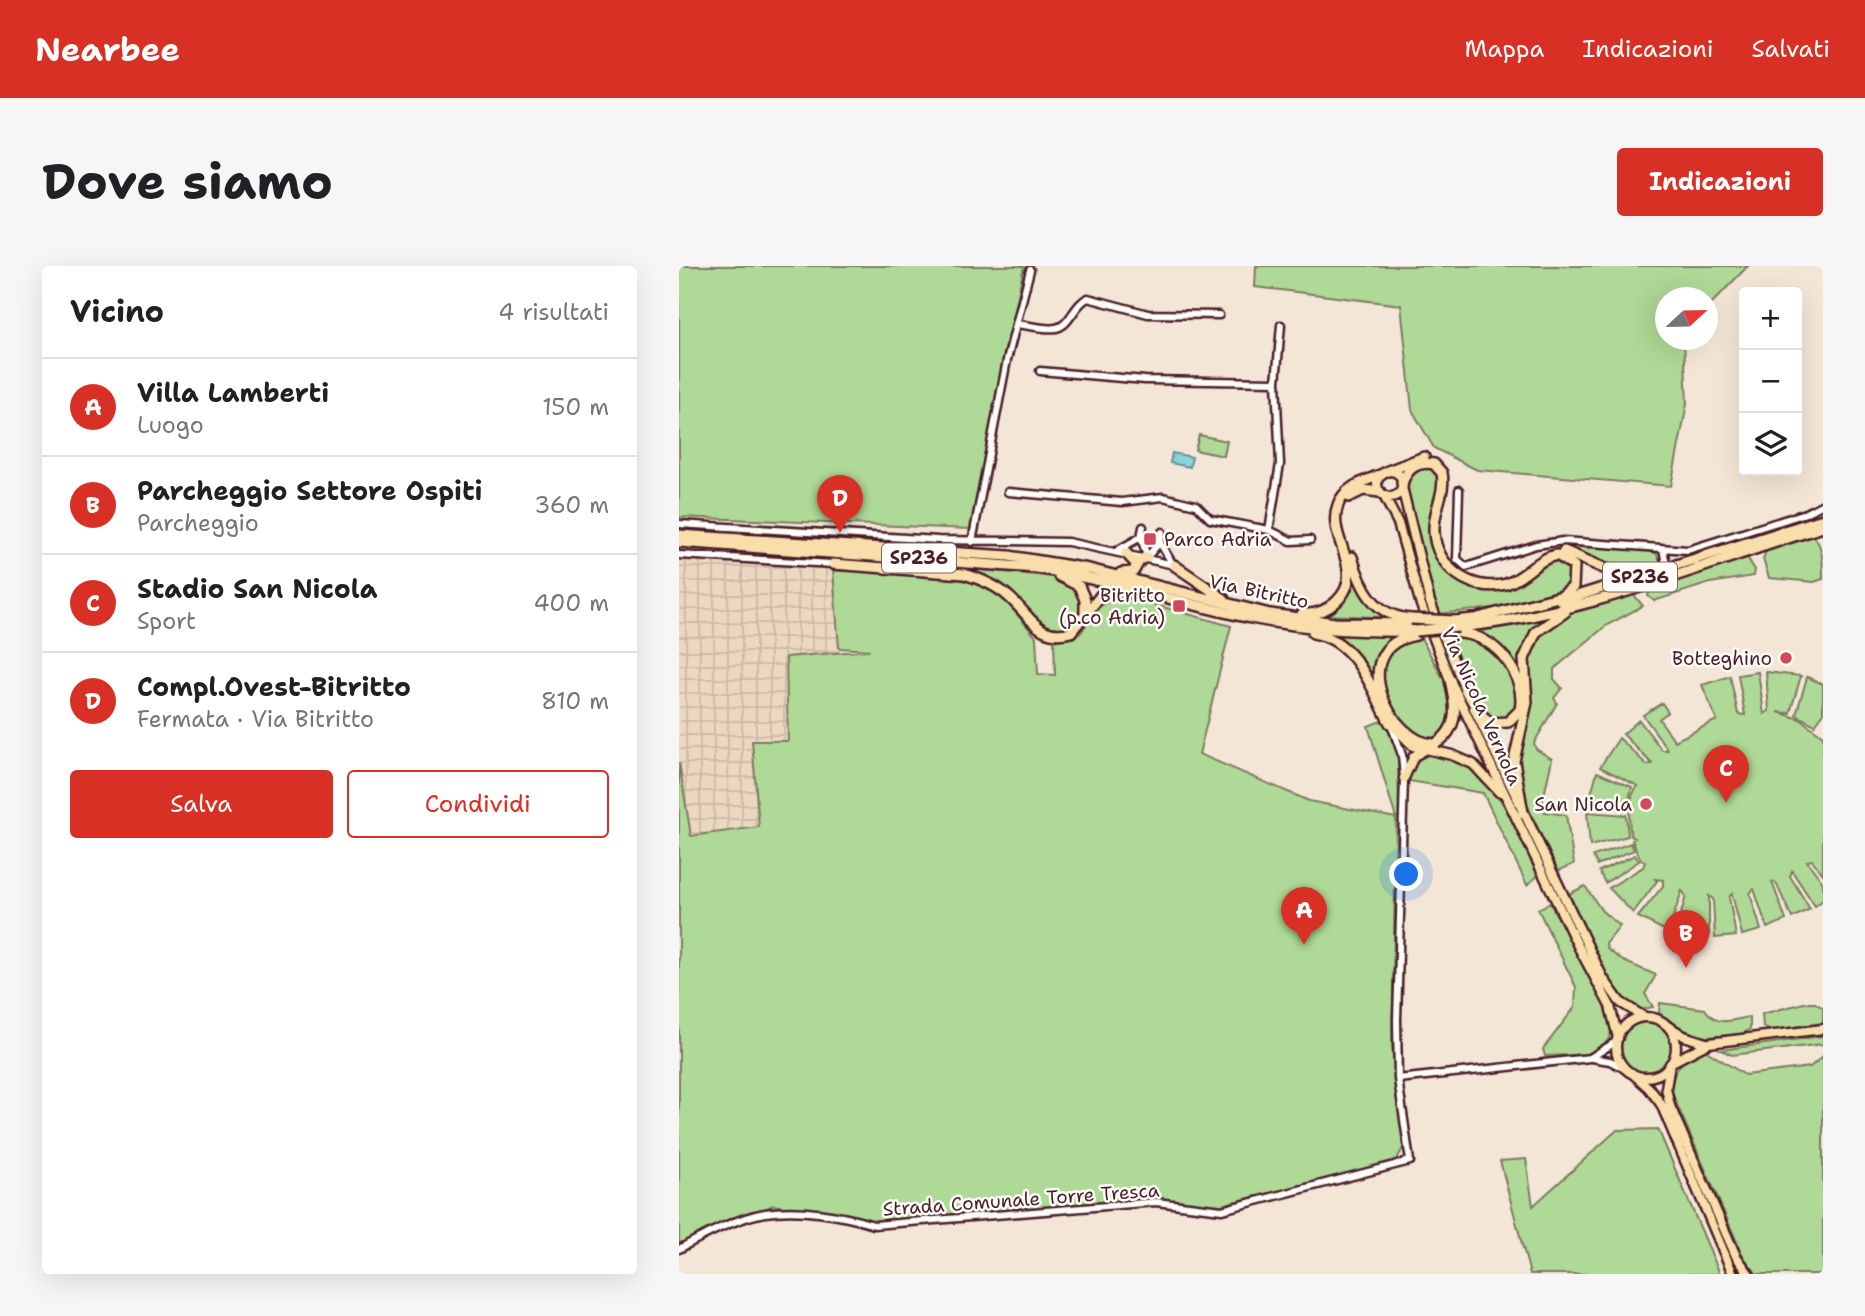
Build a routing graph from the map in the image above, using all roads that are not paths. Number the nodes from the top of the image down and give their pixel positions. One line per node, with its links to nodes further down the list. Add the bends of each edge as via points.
1 (1030, 270): 3 (street)
2 (1219, 315): 3 (street, via 1148,314 1088,298 1075,306 1061,326)
3 (1016, 324): 24 (street)
4 (1281, 326): 6 (street)
5 (1040, 371): 6 (street, via 1145,380)
6 (1276, 382): 18 (street, via 1280,464)
7 (1384, 473): 8 (main road, via 1399,476); 11 (main road, via 1377,485); 37 (highway, via 1423,457 1443,464 1449,484 1439,519 1441,542 1456,568 1473,577 1505,578 1544,552 1559,550 1606,569); 41 (highway, via 1347,491 1338,503 1336,517 1349,573 1341,597 1318,613)
8 (1402, 485): 11 (main road, via 1397,495); 43 (highway, via 1418,464 1434,464 1443,472 1434,521 1436,544 1445,563 1461,578 1482,585 1507,583 1557,555 1574,566 1573,587 1562,596); 47 (main road, Via Nicola Vernola, via 1430,603)
9 (1459, 490): 27 (street, via 1457,559 1466,567 1563,541)
10 (1008, 492): 18 (street, via 1122,502 1163,497 1196,505 1210,519)
11 (1382, 494): 45 (highway, via 1369,489 1350,496 1343,507 1342,524 1369,597 1385,612); 46 (main road, Via Nicola Vernola, via 1398,523)
12 (1823, 505): 27 (street, via 1688,550)
13 (1823, 512): 26 (highway)
14 (1823, 519): 26 (highway, Via Bitritto / SP236)
15 (679, 524): 24 (street)
16 (1143, 527): 21 (street)
17 (1823, 527): 39 (highway, Via Bitritto / SP236)
18 (1269, 530): 22 (street, via 1291,541)
19 (1162, 532): 25 (street)
20 (679, 535): 32 (highway, Via Bitritto / SP236)
21 (1140, 537): 25 (street); 28 (street); 30 (street)
22 (1310, 540)
23 (679, 542): 31 (highway, Via Bitritto / SP236)
24 (972, 542): 28 (street, via 1068,542)
25 (1160, 542): 30 (street); 35 (street)
26 (1746, 543): 36 (highway, Via Bitritto / SP236)
27 (1663, 549): 36 (street)
28 (1121, 552): 30 (street); 34 (highway)
29 (679, 555): 33 (street)
30 (1147, 558): 34 (highway); 35 (street)
31 (971, 562): 38 (highway, Via Bitritto / SP236, via 1072,573); 42 (highway, via 1067,578 1083,592)
32 (1059, 563): 34 (highway, via 1126,573); 41 (highway, Via Bitritto / SP236)
33 (833, 564): 42 (highway, via 978,578 995,585 1042,632 1051,635 1072,632)
34 (1137, 565)
35 (1174, 565): 41 (highway, via 1216,596)
36 (1667, 568): 37 (highway, Via Bitritto / SP236)
37 (1656, 572): 43 (highway, Via Bitritto / SP236, via 1571,598)
38 (1156, 594): 40 (highway, Via Bitritto / SP236); 42 (highway, via 1112,591 1096,599)
39 (1599, 598): 44 (highway, Via Bitritto / SP236, via 1514,620); 51 (highway, via 1544,624 1528,645 1523,670 1527,702 1514,761)
40 (1221, 610): 45 (highway, Via Bitritto / SP236, via 1314,628); 48 (highway, via 1232,618 1318,633 1340,645 1360,665)
41 (1270, 614): 45 (highway, Via Bitritto / SP236)
42 (1084, 616)
43 (1478, 618): 44 (highway, Via Bitritto / SP236)
44 (1458, 627): 45 (highway, Via Bitritto / SP236, bridge); 45 (highway, Via Bitritto / SP236, bridge); 47 (highway, via 1502,655 1520,687 1520,710 1508,722 1491,723)
45 (1416, 628): 46 (highway, via 1384,653 1377,675 1387,705 1417,741 1435,744 1449,733 1457,709)
46 (1450, 680): 51 (main road, Via Nicola Vernola)
47 (1465, 689): 51 (main road, Via Nicola Vernola)
48 (1390, 723): 49 (main road, via 1413,746); 50 (street, via 1402,755)
49 (1425, 750): 50 (main road, via 1414,756); 51 (main road, via 1452,755 1480,769)
50 (1404, 778): 61 (street)
51 (1518, 813): 52 (main road, Via Nicola Vernola)
52 (1564, 909): 53 (main road, Via Nicola Vernola, via 1612,992 1628,1009); 56 (main road, Via Nicola Vernola, via 1613,1013)
53 (1644, 1017): 54 (main road); 56 (main road, via 1625,1026)
54 (1666, 1025): 57 (main road); 59 (main road, via 1676,1042)
55 (1823, 1030): 57 (main road)
56 (1617, 1039): 58 (street); 60 (main road, via 1618,1056)
57 (1709, 1043): 59 (main road)
58 (1590, 1058): 60 (street); 61 (street)
59 (1671, 1063): 60 (main road, via 1657,1075); 64 (main road, via 1666,1088 1670,1106 1736,1256)
60 (1629, 1071): 63 (main road, via 1661,1104)
61 (1398, 1079): 62 (street, Strada Comunale Torre Tresca, via 1410,1161 1222,1210 1156,1202 874,1225 846,1217 766,1213)
62 (679, 1249)
63 (1733, 1274)
64 (1749, 1274)

